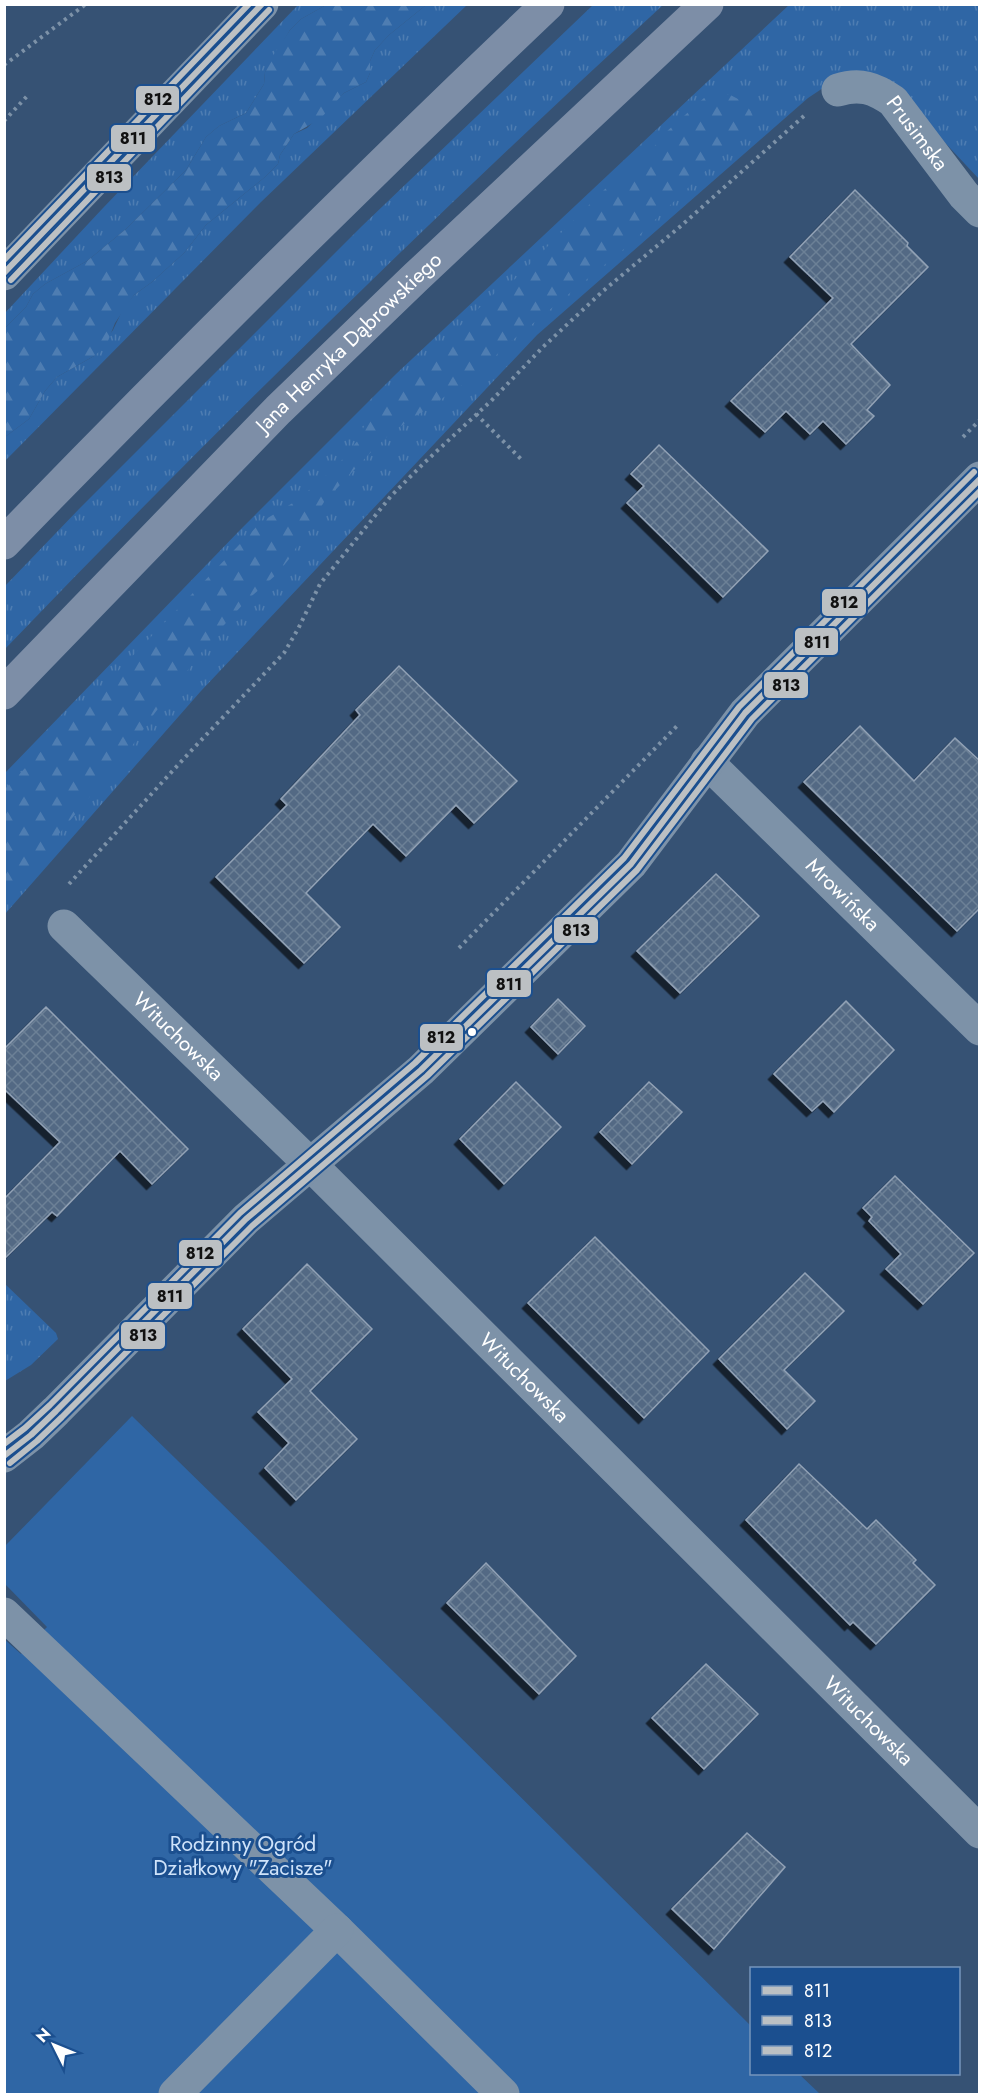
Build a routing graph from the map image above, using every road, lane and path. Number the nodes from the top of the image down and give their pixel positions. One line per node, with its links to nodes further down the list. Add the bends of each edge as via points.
1 (86, 4): 5 (path)
2 (262, 4): 10 (street)
3 (548, 4): 14 (main road, via 278,265)
4 (707, 4): 15 (main road, Jana Henryka Dąbrowskiego, via 278,410)
5 (4, 65)
6 (838, 90): 9 (street, Prusimska, via 865,86 893,101); 11 (path, via 820,101 603,291)
7 (29, 94): 8 (path)
8 (4, 122)
9 (980, 211)
10 (4, 273)
11 (476, 414): 12 (path); 17 (path, via 391,496 320,584 284,653 47,909)
12 (523, 461)
13 (980, 478): 16 (street, via 745,713)
14 (4, 543)
15 (4, 693)
16 (707, 762): 18 (street, Mrowińska); 19 (street, via 631,864 421,1070)
17 (64, 926): 19 (street, Wituchowska)
18 (980, 1029)
19 (310, 1164): 20 (street, via 246,1219 48,1419); 22 (street, Wituchowska)
20 (4, 1455)
21 (4, 1614): 23 (street)
22 (980, 1832)
23 (337, 1930): 24 (street); 25 (street)
24 (175, 2094)
25 (503, 2094)

